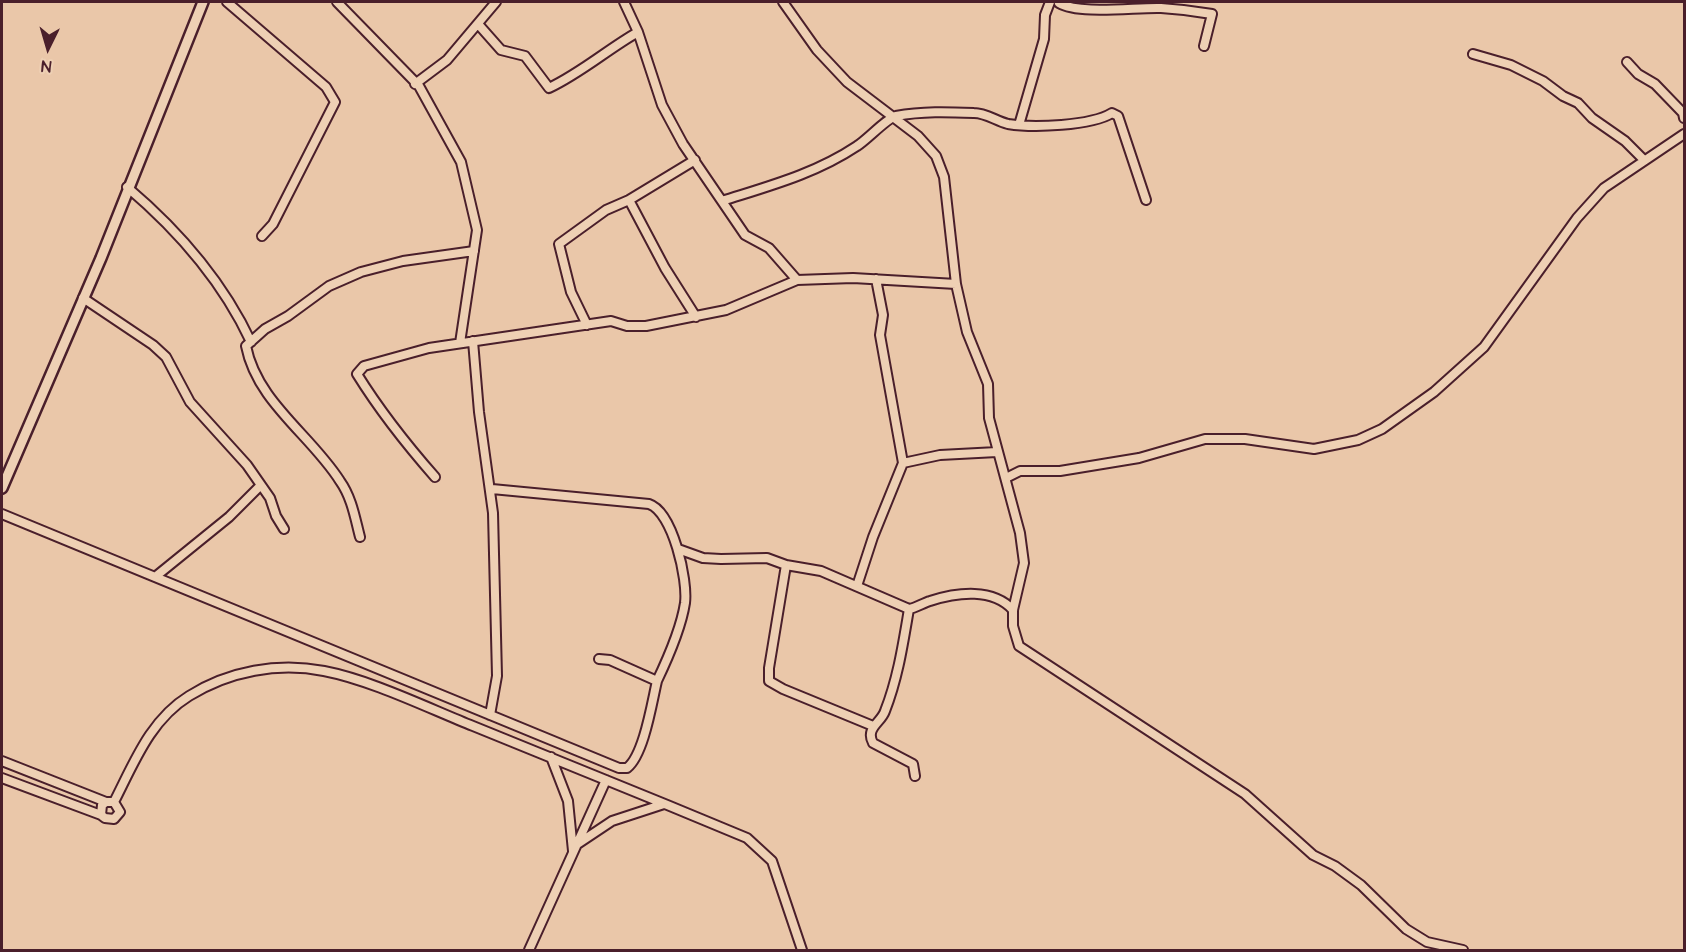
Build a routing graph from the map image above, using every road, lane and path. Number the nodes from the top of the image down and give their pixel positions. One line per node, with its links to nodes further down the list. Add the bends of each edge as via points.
1 (203, 2): 21 (street)
2 (227, 2): 25 (street, via 326,87 334,102 273,225)
3 (337, 2): 14 (street)
4 (496, 2): 9 (street)
5 (624, 2): 10 (street)
6 (783, 2): 15 (street, via 817,50 848,82)
7 (1050, 2): 17 (street, via 1044,39)
8 (1059, 2): 11 (street, via 1065,6 1158,8 1212,15)
9 (477, 24): 10 (street, via 501,50 525,56 549,88); 14 (street, via 447,60)
10 (638, 32): 19 (street, via 662,105)
11 (1204, 46)
12 (1473, 54): 20 (street, via 1511,65 1543,81 1578,103)
13 (1627, 62): 16 (street, via 1664,93)
14 (415, 84): 26 (street, via 461,162 477,230)
15 (893, 117): 17 (street, via 929,112 975,113); 24 (street, via 870,138 823,166); 29 (street, via 936,156 944,177)
16 (1684, 118)
17 (1019, 125): 23 (street, via 1081,121 1112,113 1118,116)
18 (1684, 134): 20 (street)
19 (695, 160): 22 (street); 24 (street)
20 (1644, 160): 39 (street, via 1591,200 1484,347 1434,392 1382,429 1358,440 1314,449 1245,439 1205,439 1139,458 1060,471 1020,471)
21 (128, 187): 30 (street); 34 (street, via 163,217 218,281)
22 (629, 200): 31 (street); 32 (street, via 598,215 559,244 571,292)
23 (1146, 200)
24 (722, 201): 28 (street, via 745,236 769,248)
25 (262, 236)
26 (474, 251): 34 (street, via 403,261 361,272 330,286 265,328); 35 (street)
27 (876, 279): 28 (street); 29 (street); 37 (street, via 883,315 880,335)
28 (797, 280): 31 (street, via 736,306)
29 (956, 284): 36 (street, via 967,332 988,384 989,418)
30 (83, 298): 40 (street, via 166,357 190,402 247,465); 41 (street)
31 (696, 317): 32 (street, via 646,326 610,321)
32 (587, 325): 33 (street)
33 (473, 341): 35 (street); 42 (street, via 482,440)
34 (251, 342): 45 (street, via 246,346 256,374 274,403 340,481 351,499)
35 (460, 343): 38 (street, via 364,366 357,374 400,437)
36 (997, 452): 37 (street, via 940,455); 39 (street)
37 (903, 463): 49 (street)
38 (435, 477)
39 (1006, 478): 51 (street, via 1024,563)
40 (260, 486): 44 (street, via 270,498); 48 (street, via 229,517)
41 (2, 488)
42 (492, 489): 46 (street, via 649,504 660,511); 54 (street, via 497,676)
43 (2, 514): 48 (street)
44 (284, 530)
45 (360, 537)
46 (678, 549): 47 (street, via 703,558 767,558); 53 (street, via 685,602)
47 (786, 565): 49 (street, via 821,571); 55 (street, via 769,681)
48 (155, 577): 54 (street)
49 (857, 586): 50 (street)
50 (909, 609): 51 (street, via 948,596 985,595 1003,600); 55 (street, via 891,698 883,716)
51 (1013, 610): 69 (street, via 1019,646 1245,794 1313,855 1361,885 1406,929 1427,942)
52 (599, 659): 53 (street)
53 (657, 681): 54 (street, via 648,720 634,760 627,768)
54 (490, 715)
55 (873, 726): 59 (street, via 873,743 913,764)
56 (550, 757): 61 (street); 63 (street, via 333,674 262,669 217,681 188,696 165,715 150,732); 66 (street, via 568,801)
57 (2, 760): 58 (street)
58 (34, 773): 62 (street); 63 (street)
59 (915, 776)
60 (2, 778): 62 (street)
61 (606, 780): 64 (street); 66 (street)
62 (28, 787): 65 (street)
63 (110, 802): 65 (street, via 102,805); 65 (street, via 119,807 118,816 109,820)
64 (664, 804): 66 (street, via 612,821); 68 (street, via 747,838 772,861)
65 (102, 814)
66 (575, 848): 67 (street)
67 (529, 951)
68 (802, 951)
69 (1463, 951)

